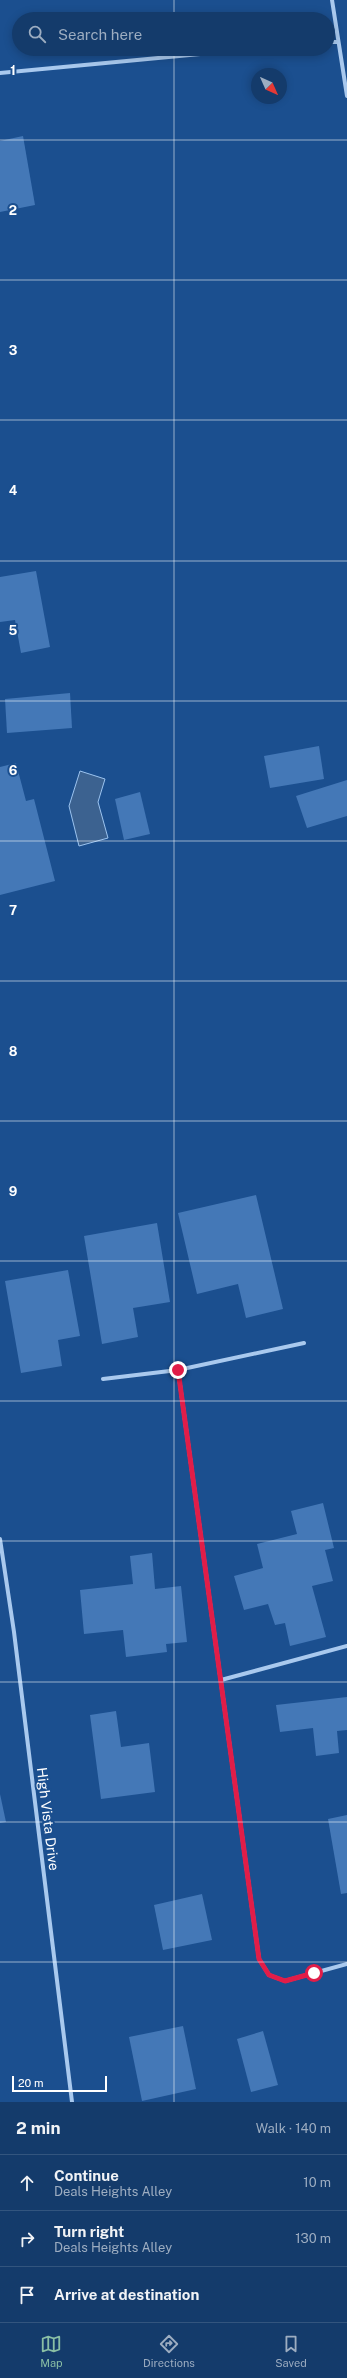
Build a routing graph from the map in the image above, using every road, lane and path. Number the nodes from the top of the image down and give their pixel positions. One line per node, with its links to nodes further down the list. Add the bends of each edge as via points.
1 (332, 0): 2 (street)
2 (333, 12)
3 (335, 25): 4 (street)
4 (337, 42): 7 (street)
5 (176, 56): 6 (street)
6 (0, 72)
7 (347, 96)
8 (304, 1343): 9 (street)
9 (178, 1370): 10 (street); 13 (street)
10 (103, 1379)
11 (0, 1539): 15 (street, High Vista Drive, via 14,1632)
12 (347, 1646): 13 (street)
13 (221, 1680): 14 (street, via 259,1959 269,1975 285,1981)
14 (347, 1964)
15 (72, 2102)

